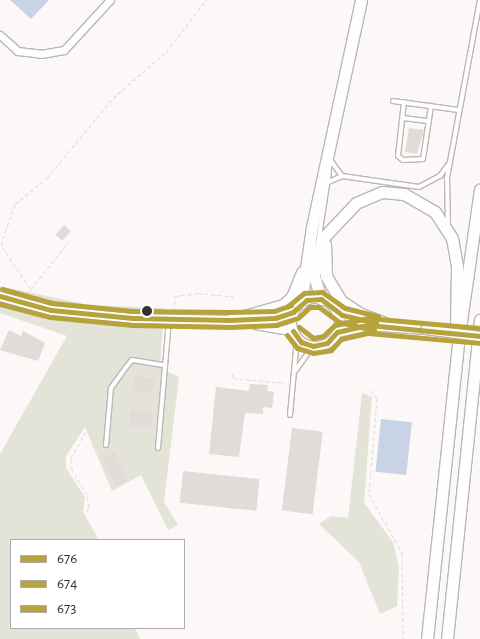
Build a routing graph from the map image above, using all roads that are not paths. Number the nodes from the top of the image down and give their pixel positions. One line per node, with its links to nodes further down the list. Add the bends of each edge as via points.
1 (110, 0): 4 (street, via 64,50 41,54 18,51)
2 (361, 0): 10 (highway)
3 (480, 0): 8 (lane)
4 (0, 35)
5 (393, 101): 6 (lane)
6 (404, 102): 7 (lane); 9 (lane)
7 (431, 106): 8 (lane); 11 (lane)
8 (458, 110): 13 (lane)
9 (403, 118): 11 (lane); 11 (lane, via 398,156 403,160 423,160)
10 (336, 121): 12 (lane); 17 (highway)
11 (429, 121)
12 (330, 160): 14 (lane, via 333,169); 15 (lane)
13 (449, 163): 14 (lane, via 440,176 419,187); 19 (lane, via 445,202)
14 (342, 176): 15 (lane)
15 (328, 181): 17 (lane); 20 (lane)
16 (480, 190): 32 (highway)
17 (319, 193): 20 (highway)
18 (332, 226): 19 (highway, via 347,209 367,197 393,192 426,204); 20 (highway); 28 (highway, via 324,260 331,289 350,308)
19 (448, 229): 32 (highway, via 457,266 454,312)
20 (313, 249): 22 (highway, via 314,276); 23 (highway); 26 (highway, via 292,297 274,310)
21 (0, 296): 25 (street, via 22,303)
22 (321, 299): 23 (street); 24 (street)
23 (297, 308): 26 (street, via 276,318); 30 (street)
24 (336, 312): 28 (street); 29 (street)
25 (171, 320): 26 (street); 35 (lane)
26 (230, 320): 30 (street)
27 (480, 320): 36 (highway)
28 (393, 326): 29 (street, via 368,325); 31 (street, bridge)
29 (337, 332): 34 (street, via 327,343)
30 (295, 335): 34 (street); 37 (lane)
31 (480, 336)
32 (458, 342): 41 (highway)
33 (480, 342): 36 (highway)
34 (313, 346): 37 (lane, via 300,359)
35 (165, 366): 39 (lane, via 132,360 111,388); 40 (lane)
36 (474, 366): 42 (highway)
37 (294, 373): 38 (lane)
38 (290, 415)
39 (106, 445)
40 (158, 448)
41 (427, 639)
42 (447, 639)

